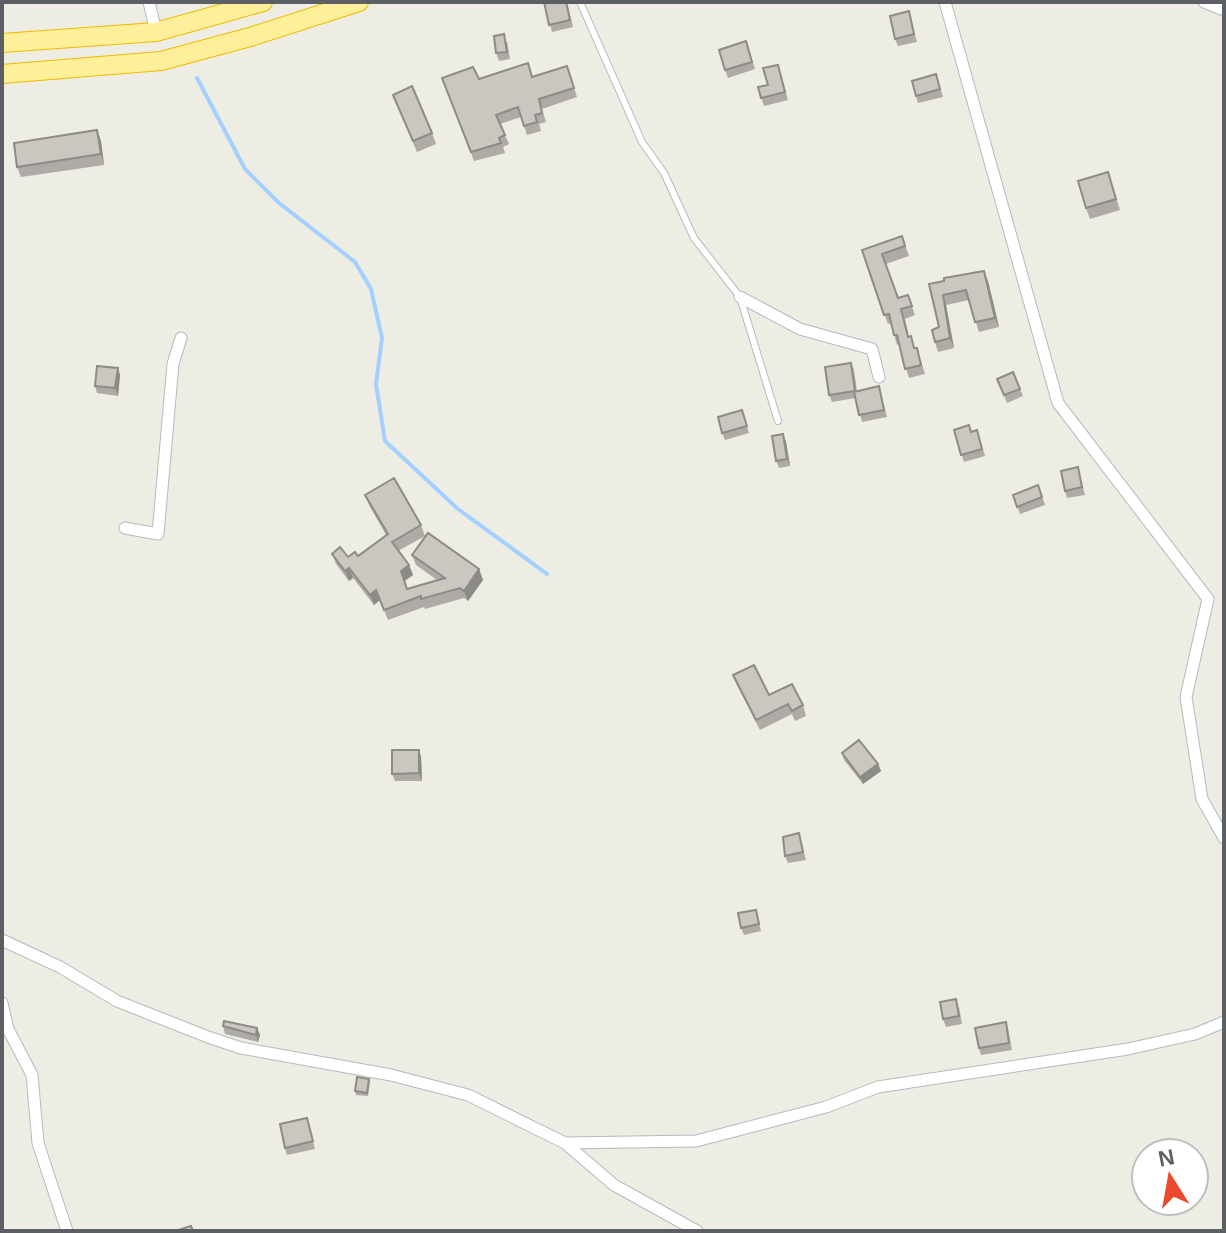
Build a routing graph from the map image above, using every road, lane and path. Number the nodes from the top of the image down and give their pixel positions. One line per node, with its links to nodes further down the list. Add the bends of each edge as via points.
1 (149, 2): 8 (street)
2 (263, 2): 8 (highway)
3 (359, 2): 10 (highway, via 161,61)
4 (580, 2): 11 (lane, via 642,142 664,173 694,238)
5 (945, 2): 16 (street, via 1058,403 1208,599 1186,697 1202,799)
6 (1204, 2): 7 (street)
7 (1222, 5)
8 (156, 32): 9 (highway)
9 (2, 43)
10 (2, 74)
11 (740, 297): 13 (street, via 800,329 872,349); 14 (lane)
12 (181, 338): 15 (street, via 173,364 158,534)
13 (879, 377)
14 (778, 421)
15 (125, 528)
16 (1224, 838)
17 (2, 940): 20 (street, via 117,1001 208,1037 468,1095)
18 (2, 1003): 21 (street, via 8,1029 32,1075 38,1143)
19 (1224, 1022): 20 (street, via 1128,1049 878,1087 826,1107 696,1141)
20 (565, 1143): 22 (street, via 614,1185)
21 (67, 1231)
22 (697, 1231)

